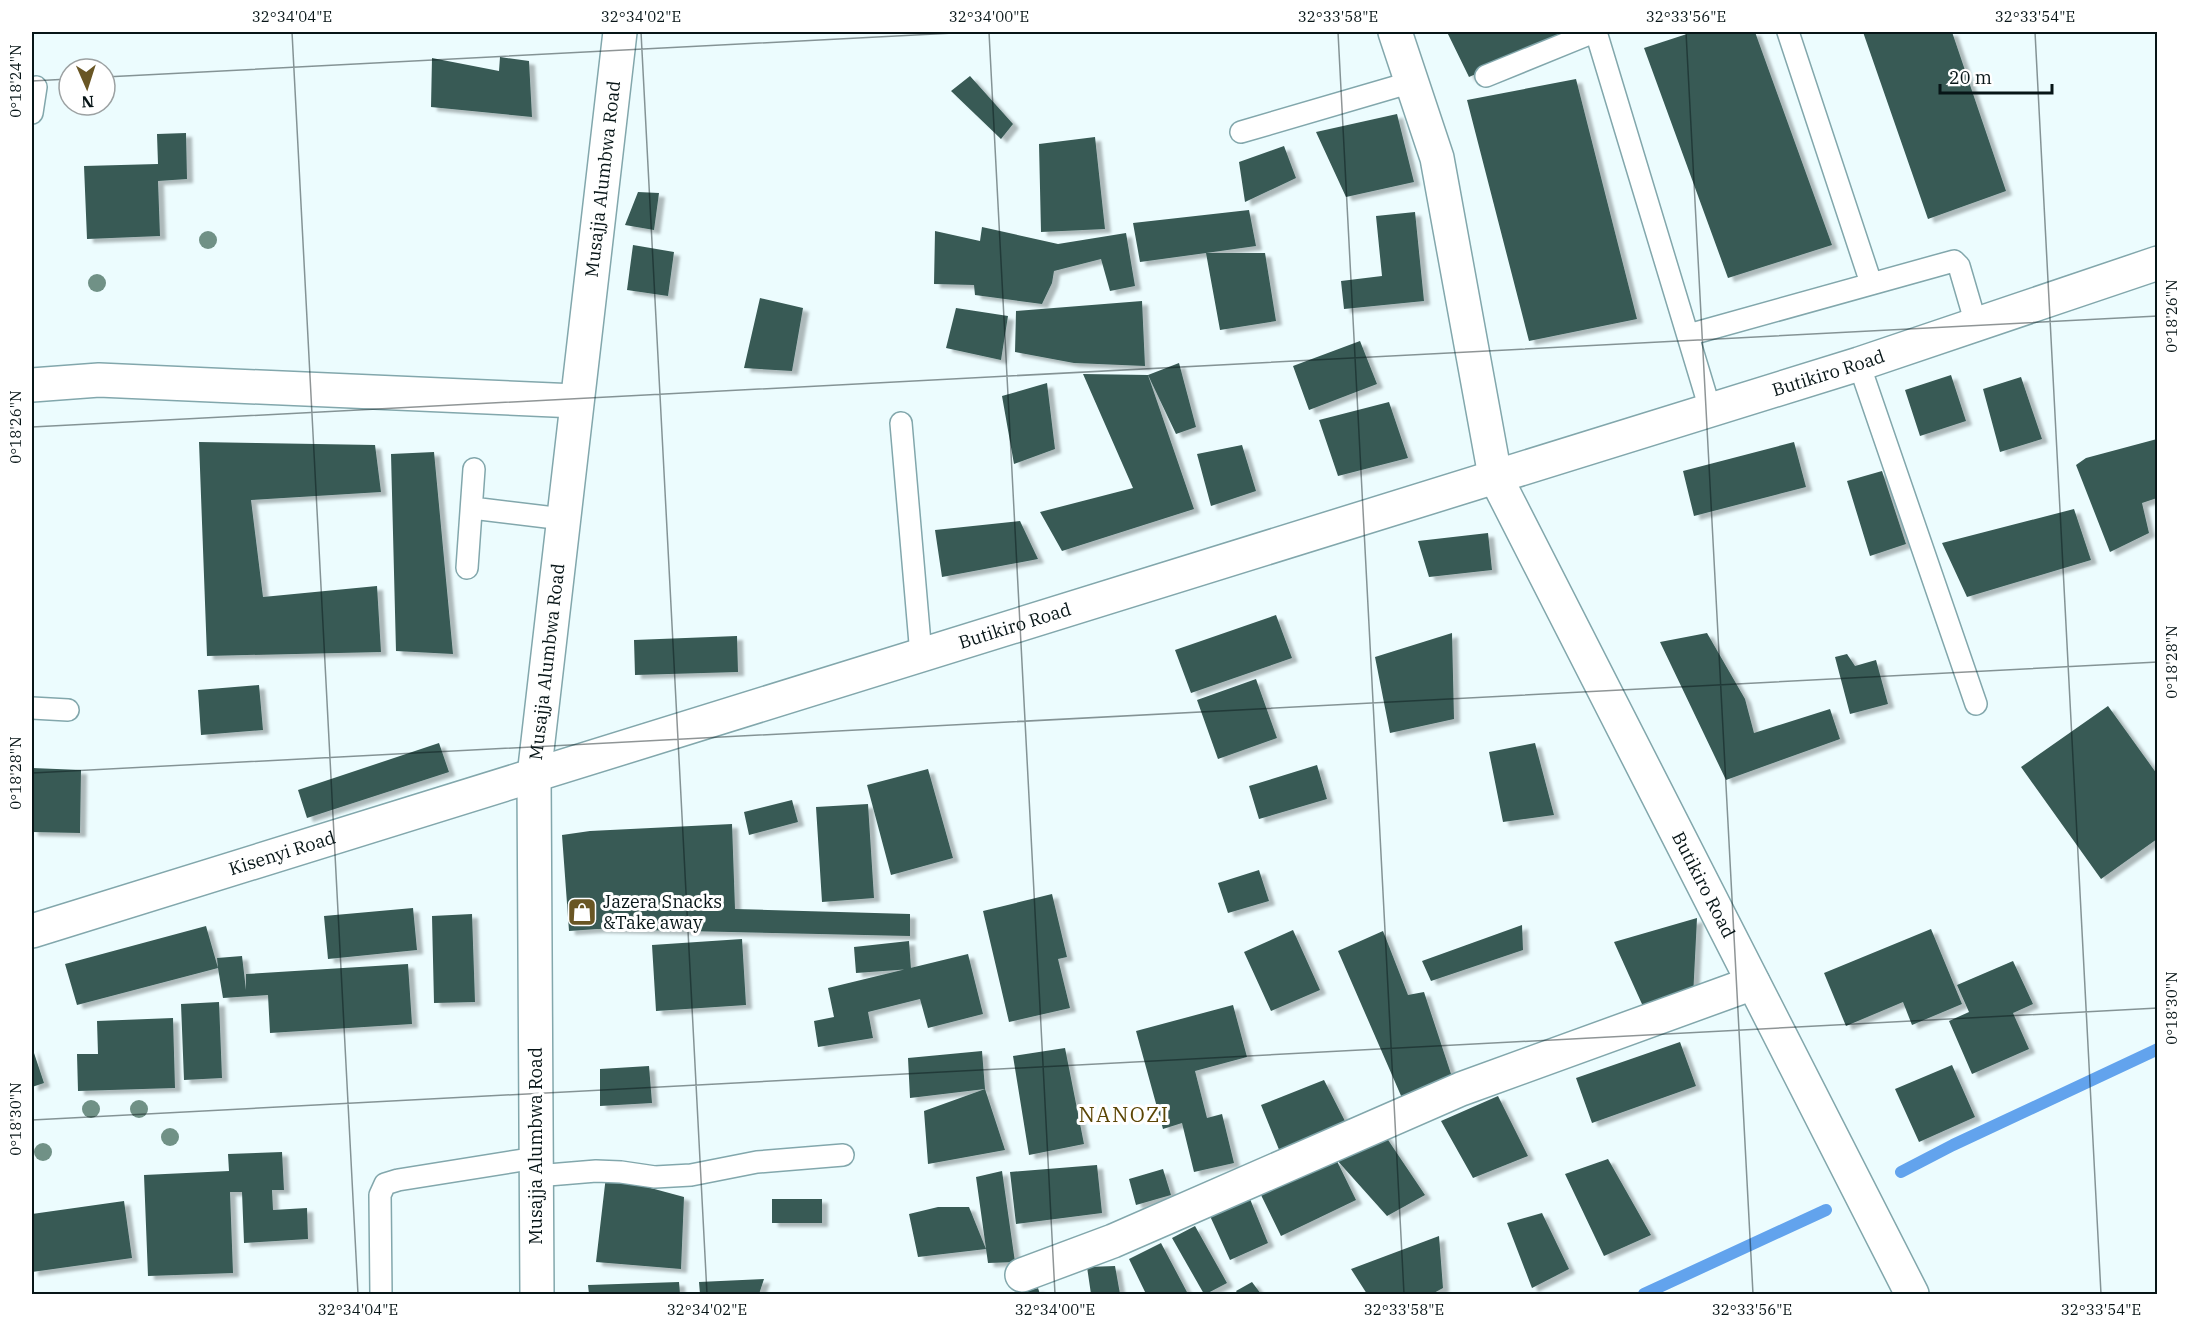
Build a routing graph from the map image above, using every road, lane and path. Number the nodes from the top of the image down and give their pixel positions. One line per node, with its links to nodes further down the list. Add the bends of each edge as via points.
1 (620, 32): 16 (street, Musajja Alumbwa Road)
2 (1395, 32): 6 (street)
3 (1595, 32): 5 (lane); 13 (lane)
4 (1788, 32): 11 (lane)
5 (1486, 76)
6 (1412, 82): 9 (lane); 20 (street, via 1437,158)
7 (36, 87): 8 (lane)
8 (32, 113)
9 (1241, 132)
10 (2157, 263): 12 (street, Butikiro Road)
11 (1871, 283): 12 (lane, via 1954,261 1959,266); 13 (lane)
12 (1976, 324): 14 (street, Butikiro Road)
13 (1688, 335): 17 (lane)
14 (1859, 364): 17 (street, Butikiro Road); 25 (lane)
15 (32, 385): 16 (street, via 99,380)
16 (576, 401): 22 (street, Musajja Alumbwa Road)
17 (1710, 409): 20 (street, Butikiro Road)
18 (901, 423): 24 (lane)
19 (474, 469): 21 (lane)
20 (1495, 476): 24 (street, Butikiro Road); 30 (street, Butikiro Road)
21 (472, 508): 22 (lane); 23 (lane)
22 (563, 519): 28 (street, Musajja Alumbwa Road)
23 (467, 568)
24 (921, 655): 28 (street, Butikiro Road)
25 (1976, 704)
26 (32, 708): 27 (lane)
27 (68, 711)
28 (534, 776): 29 (street, Kisenyi Road); 32 (street, Musajja Alumbwa Road)
29 (32, 932)
30 (1753, 983): 33 (street, via 1461,1089 1113,1241); 36 (street, Butikiro Road)
31 (843, 1155): 32 (lane, via 757,1162 682,1176)
32 (536, 1167): 34 (lane, via 385,1184 380,1195); 35 (street, Musajja Alumbwa Road)
33 (1022, 1275)
34 (381, 1294)
35 (537, 1294)
36 (1912, 1294)

